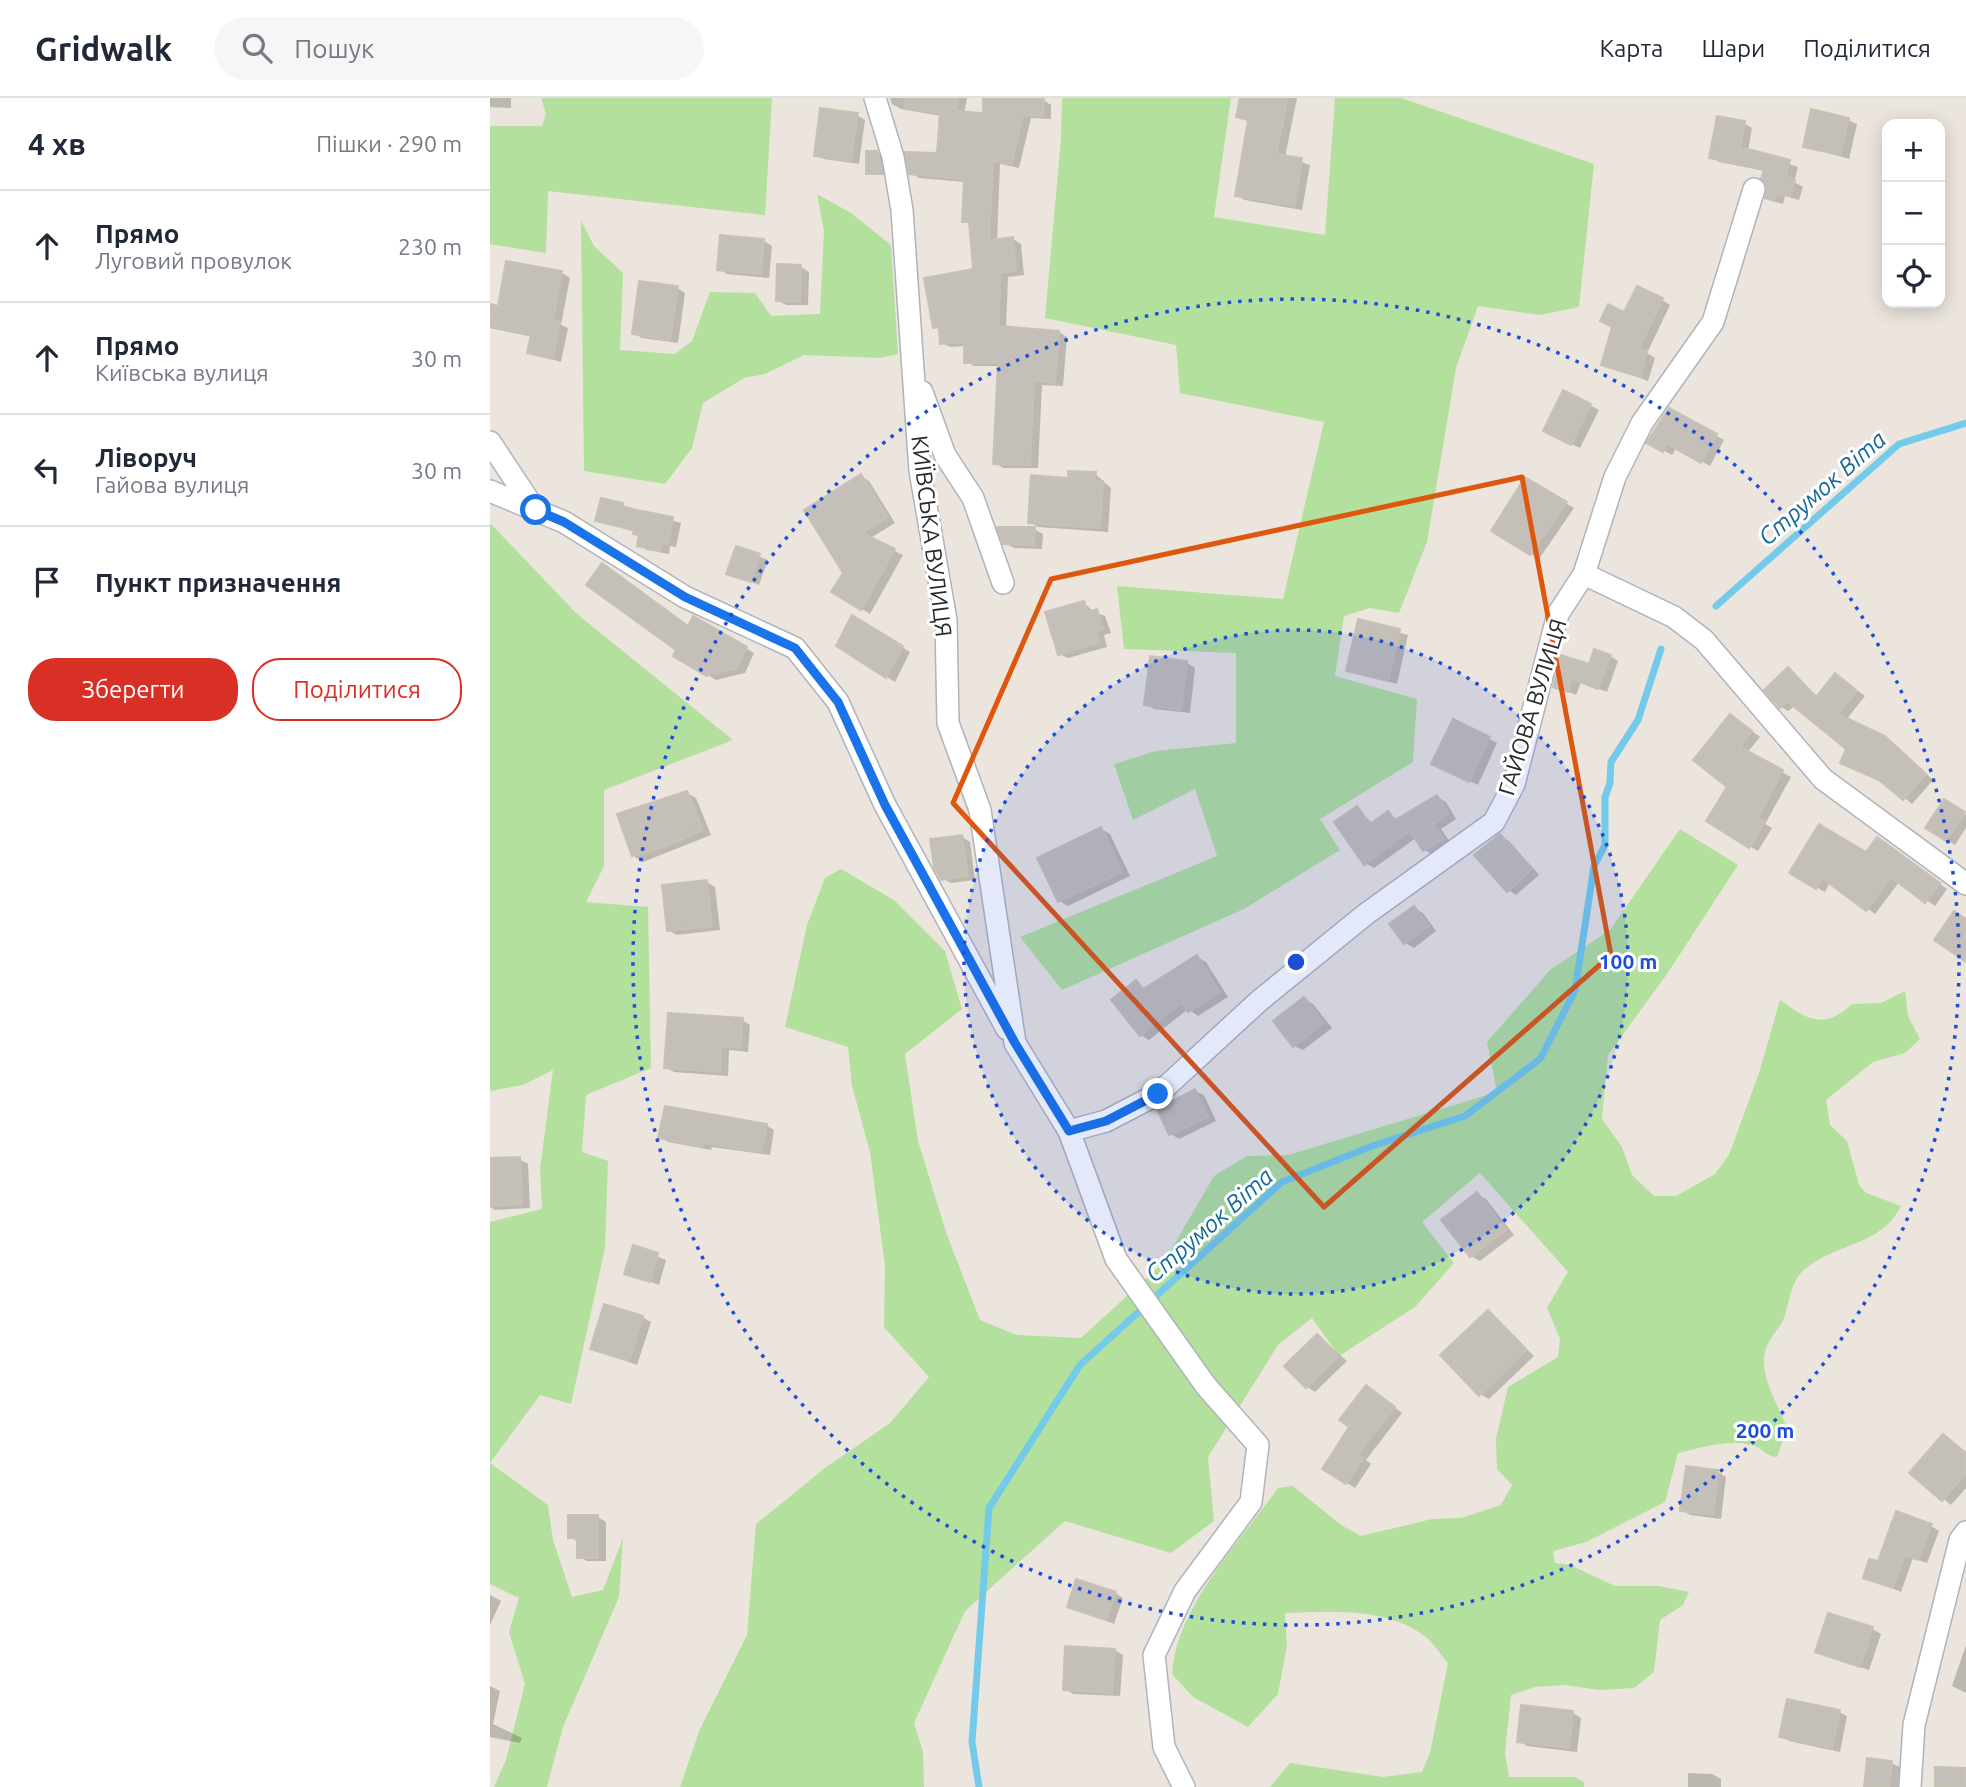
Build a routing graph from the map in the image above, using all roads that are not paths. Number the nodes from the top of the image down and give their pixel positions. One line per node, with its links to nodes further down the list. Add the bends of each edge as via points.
1 (875, 98): 3 (street, КИЇВСЬКА ВУЛИЦЯ, via 893,157 902,210)
2 (1754, 190): 7 (street, ГАЙОВА ВУЛИЦЯ, via 1713,322 1642,423 1615,477)
3 (915, 374): 8 (street, via 945,455 972,498); 10 (street, КИЇВСЬКА ВУЛИЦЯ, via 920,471 946,620 948,723 980,810)
4 (490, 442): 6 (street)
5 (490, 491): 6 (street)
6 (536, 510): 10 (street, via 564,522 685,597 795,648 838,702 885,805)
7 (1584, 574): 9 (street, via 1674,617 1704,640 1823,779); 11 (street, ГАЙОВА ВУЛИЦЯ, via 1558,614 1514,784 1494,822 1366,914 1259,1001 1158,1094 1106,1121)
8 (1003, 583)
9 (1966, 884)
10 (1015, 1043): 11 (street, КИЇВСЬКА ВУЛИЦЯ)
11 (1069, 1131): 13 (street, КИЇВСЬКА ВУЛИЦЯ, via 1116,1259 1206,1386 1258,1445 1251,1502 1185,1591 1154,1655 1164,1747)
12 (1966, 1532): 14 (street, via 1959,1540 1913,1725)
13 (1184, 1787)
14 (1910, 1787)

